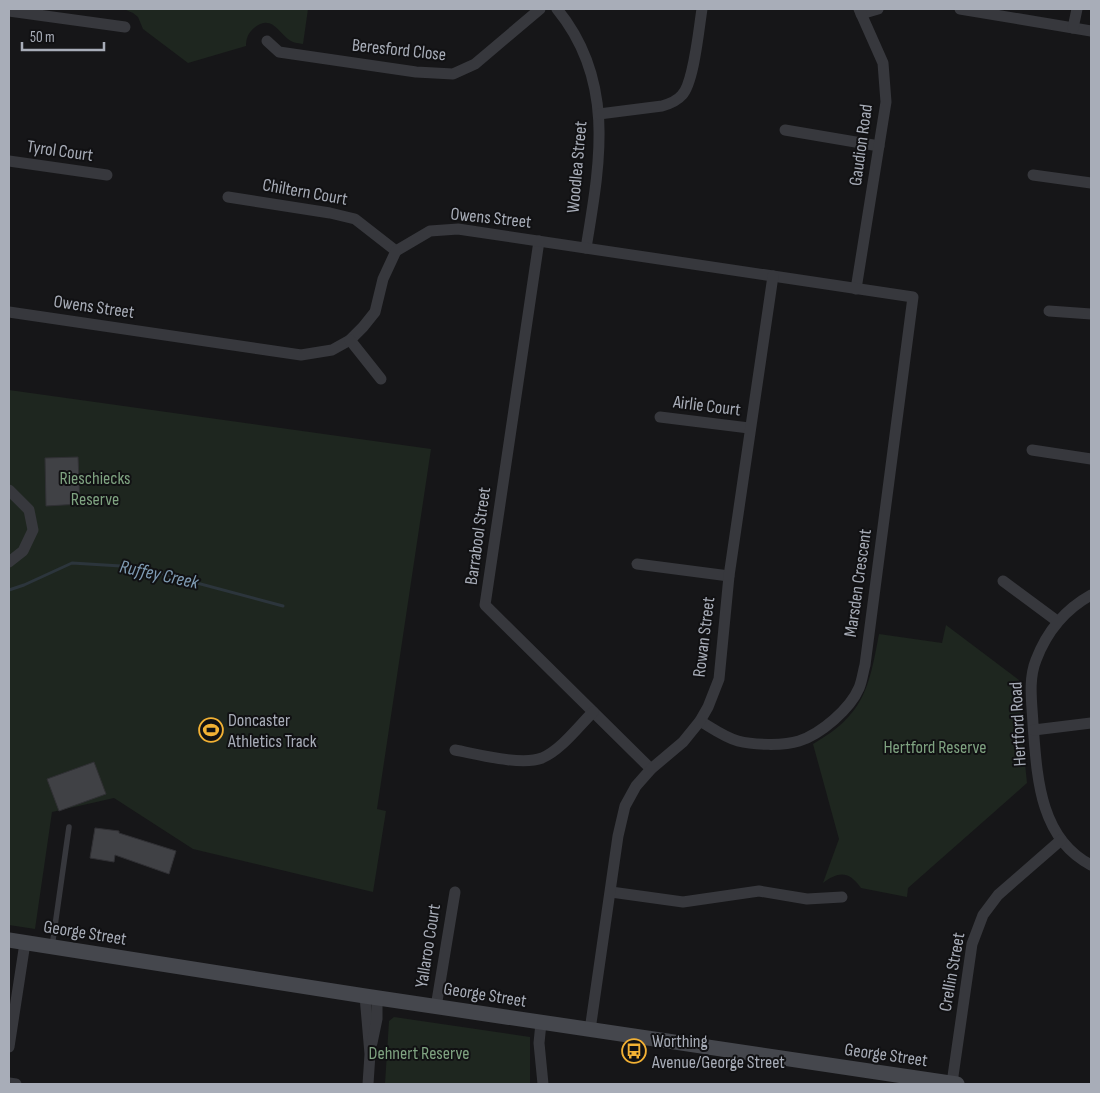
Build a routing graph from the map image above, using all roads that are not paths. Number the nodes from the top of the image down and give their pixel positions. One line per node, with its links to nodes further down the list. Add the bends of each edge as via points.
1 (540, 9): 13 (street, Beresford Close, via 475,64 453,74 416,72 279,52)
2 (557, 9): 14 (street, Woodlea Street, via 585,56)
3 (702, 9): 14 (street, via 690,78 682,95 662,106)
4 (878, 9): 9 (street)
5 (960, 9): 11 (street)
6 (1077, 9): 11 (street)
7 (9, 11): 8 (street)
8 (41, 12): 10 (street)
9 (861, 12): 16 (street, Gaudion Road, via 883,63 886,102)
10 (125, 27)
11 (1073, 28): 12 (street)
12 (1091, 31)
13 (266, 41)
14 (599, 114): 23 (street, Woodlea Street, via 598,162)
15 (785, 130): 16 (street)
16 (879, 146): 26 (street, Gaudion Road)
17 (9, 161): 18 (street, Tyrol Court)
18 (107, 175)
19 (1034, 175): 20 (street)
20 (1091, 183)
21 (228, 197): 24 (street, Chiltern Court, via 355,219)
22 (539, 241): 23 (street, Owens Street); 24 (street, Owens Street, via 458,229 430,231); 44 (street, Barrabool Street, via 485,606)
23 (586, 248): 25 (street, Owens Street)
24 (396, 251): 31 (street, Owens Street, via 383,279 375,312)
25 (773, 276): 26 (street, Owens Street); 34 (street, Rowan Street)
26 (856, 289): 27 (street, Owens Street)
27 (913, 297): 45 (street, Marsden Crescent, via 866,656 859,688 834,720 799,741 770,745 738,741)
28 (1050, 311): 30 (street)
29 (9, 312): 31 (street, Owens Street, via 301,355 332,350)
30 (1091, 314)
31 (350, 340): 32 (street)
32 (381, 379)
33 (660, 418): 34 (street, Airlie Court)
34 (749, 428): 40 (street, Rowan Street)
35 (1032, 450): 36 (street)
36 (1091, 459)
37 (9, 490): 38 (street, via 29,510 33,530 23,551)
38 (9, 562)
39 (637, 564): 40 (street)
40 (729, 576): 45 (street, Rowan Street, via 719,679)
41 (1003, 582): 43 (street)
42 (1091, 595): 43 (street, Hertford Road, via 1076,603)
43 (1058, 621): 47 (street, Hertford Road, via 1048,634 1036,662 1031,686)
44 (593, 712): 48 (street, via 562,744 542,758 516,761); 49 (street, Barrabool Street)
45 (700, 721): 49 (street, Rowan Street, via 683,742)
46 (1091, 723): 47 (street)
47 (1034, 730): 51 (street, Hertford Road, via 1040,795)
48 (455, 750)
49 (651, 769): 54 (street, Rowan Street, via 625,806)
50 (69, 826): 58 (lane)
51 (1061, 840): 52 (street, Hertford Road); 68 (street, Crellin Street, via 998,895 982,915 972,944)
52 (1091, 865)
53 (455, 892): 60 (street, Yallaroo Court)
54 (611, 892): 55 (street, via 683,902 759,891 807,899); 62 (street, Rowan Street)
55 (842, 897)
56 (9, 940): 57 (main road, George Street)
57 (25, 942): 58 (main road, George Street); 63 (street)
58 (52, 947): 59 (main road, George Street)
59 (371, 997): 60 (main road, George Street); 66 (street, via 377,1019)
60 (436, 1006): 61 (main road, George Street)
61 (545, 1023): 62 (main road, George Street); 67 (street, via 541,1056)
62 (590, 1030): 68 (main road, George Street)
63 (9, 1047)
64 (9, 1083): 65 (street)
65 (16, 1084)
66 (368, 1084)
67 (543, 1084)
68 (954, 1084)

